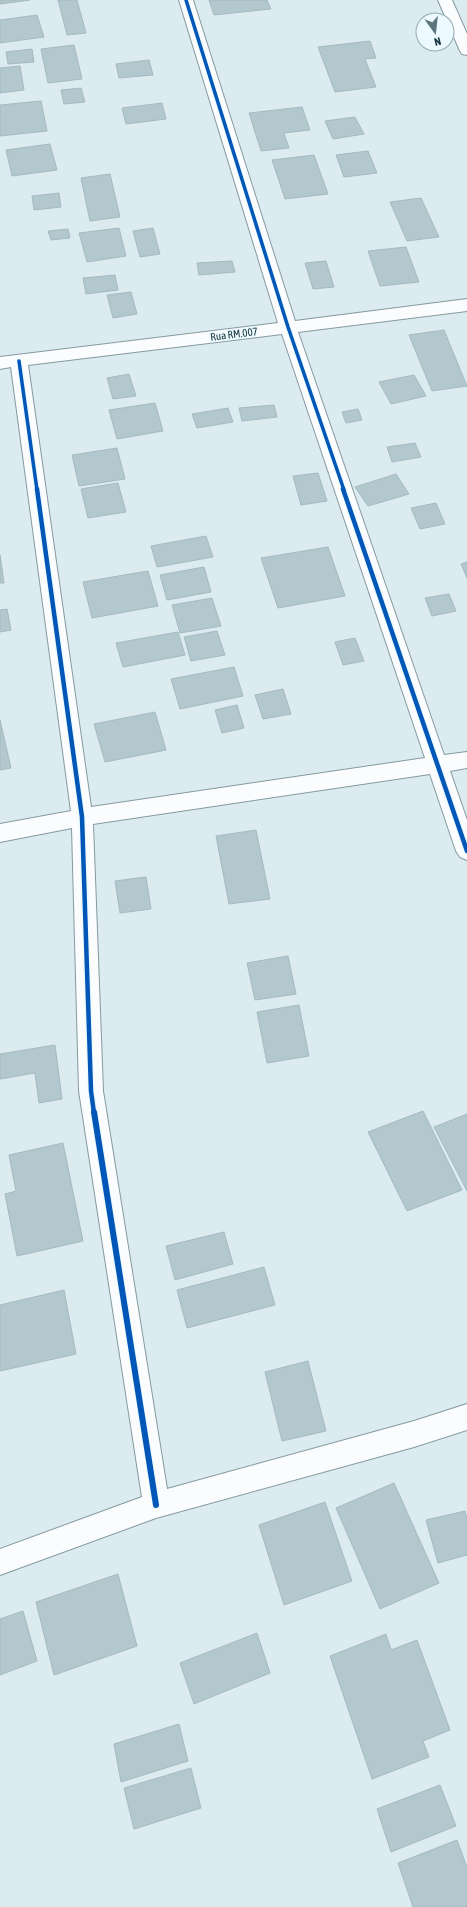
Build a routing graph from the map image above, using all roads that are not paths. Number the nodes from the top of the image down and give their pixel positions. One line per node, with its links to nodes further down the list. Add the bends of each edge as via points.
1 (186, 0): 5 (street)
2 (445, 0): 3 (street)
3 (467, 51)
4 (467, 305): 5 (street, Rua RM.007)
5 (288, 327): 6 (street, Rua RM.007); 8 (street)
6 (9, 362): 9 (street)
7 (467, 760): 8 (street)
8 (438, 765): 9 (street); 11 (street)
9 (82, 817): 10 (street); 13 (street, via 90,1091)
10 (0, 833)
11 (467, 851)
12 (467, 1417): 13 (street)
13 (156, 1505): 14 (street)
14 (0, 1562)

